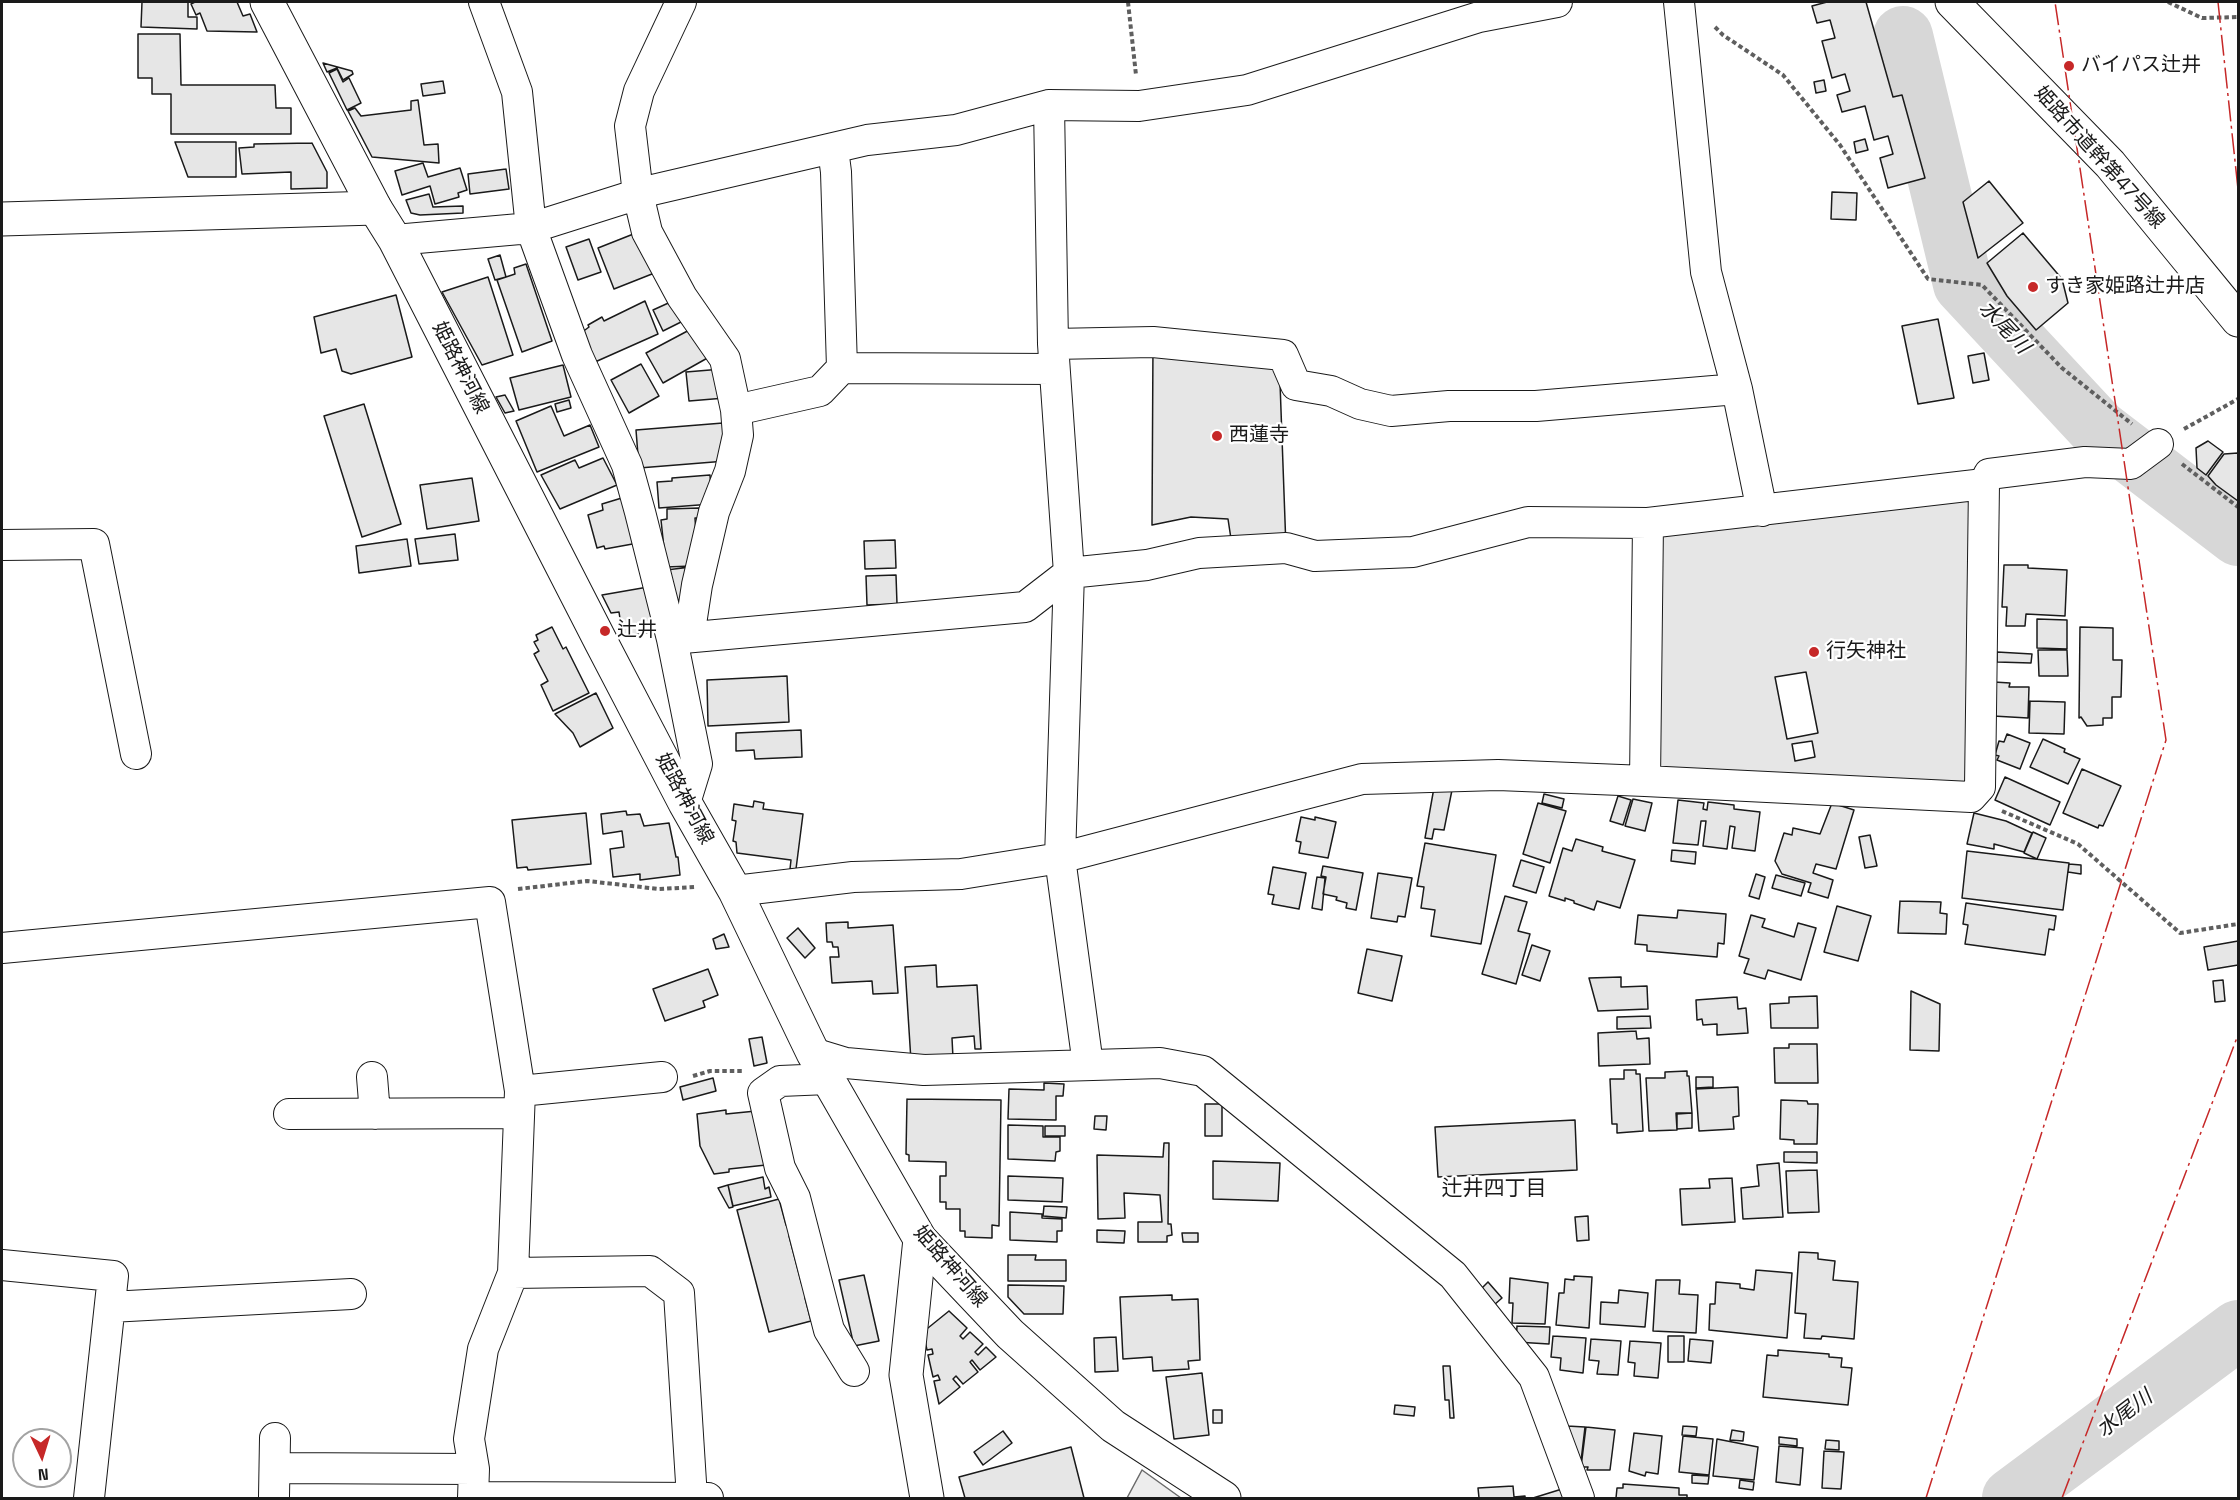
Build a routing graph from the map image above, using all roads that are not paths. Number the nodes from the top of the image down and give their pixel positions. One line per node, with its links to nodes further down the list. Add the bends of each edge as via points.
1 (267, 2): 10 (main road, 姫路神河線)
2 (484, 2): 12 (street, via 517,92)
3 (681, 2): 9 (street, via 639,91 630,126)
4 (1557, 2): 7 (street, via 1479,17 1247,90 1139,106)
5 (1679, 2): 17 (street, via 1707,272)
6 (1953, 2): 14 (main road, 姫路市道幹第47号線, via 2110,164)
7 (1049, 105): 8 (street, via 956,130 867,140); 15 (street)
8 (833, 149): 9 (street); 16 (street)
9 (638, 194): 12 (street); 18 (street, via 647,231 682,297 725,359)
10 (375, 208): 11 (main road); 13 (main road, 姫路神河線)
11 (2, 219)
12 (531, 228): 13 (street); 25 (street, via 578,356 627,465)
13 (395, 240): 28 (main road, 姫路神河線)
14 (2238, 320)
15 (1053, 356): 16 (street); 17 (street, via 1153,342 1283,355 1296,385 1331,391 1360,404 1391,411 1536,406); 24 (street)
16 (842, 368): 18 (street, via 820,391)
17 (1737, 388): 21 (street)
18 (736, 410): 25 (street, via 738,435 730,471)
19 (2156, 445): 20 (street, via 2131,465 2085,462 1989,474)
20 (1984, 484): 21 (street); 27 (street, via 1980,787 1971,797)
21 (1762, 511): 22 (street)
22 (1648, 524): 24 (street, via 1528,522 1413,552 1315,556 1286,548 1199,553 1147,565); 27 (street)
23 (2, 545): 26 (street, via 93,544)
24 (1069, 573): 25 (street, via 1025,607); 29 (street)
25 (680, 638): 28 (street, via 697,764)
26 (136, 754)
27 (1645, 781): 29 (street, via 1498,775 1362,779)
28 (685, 803): 30 (main road, 姫路神河線)
29 (1060, 858): 30 (street, via 961,874 853,877); 32 (street)
30 (735, 891): 33 (main road, 姫路神河線)
31 (2, 948): 36 (street, via 490,902)
32 (1088, 1065): 33 (street, via 924,1070 846,1063); 51 (street, via 1160,1063 1203,1071 1453,1275 1534,1377)
33 (821, 1066): 39 (main road, 姫路神河線); 44 (street, via 763,1093 780,1168 795,1198 829,1330)
34 (372, 1077): 38 (street)
35 (662, 1077): 36 (street)
36 (519, 1102): 38 (street); 41 (street)
37 (289, 1113): 38 (street)
38 (375, 1114)
39 (920, 1239): 49 (main road, via 906,1375); 50 (main road, 姫路神河線, via 1010,1334 1113,1426)
40 (2, 1265): 43 (street, via 113,1276)
41 (513, 1274): 46 (street, via 483,1349 469,1439); 48 (street, via 650,1271 679,1293)
42 (351, 1294): 43 (street)
43 (110, 1307): 47 (street)
44 (854, 1371)
45 (275, 1438): 46 (street, via 275,1482)
46 (473, 1488): 48 (street)
47 (89, 1498)
48 (700, 1498)
49 (927, 1498)
50 (1224, 1498)
51 (1579, 1498)

